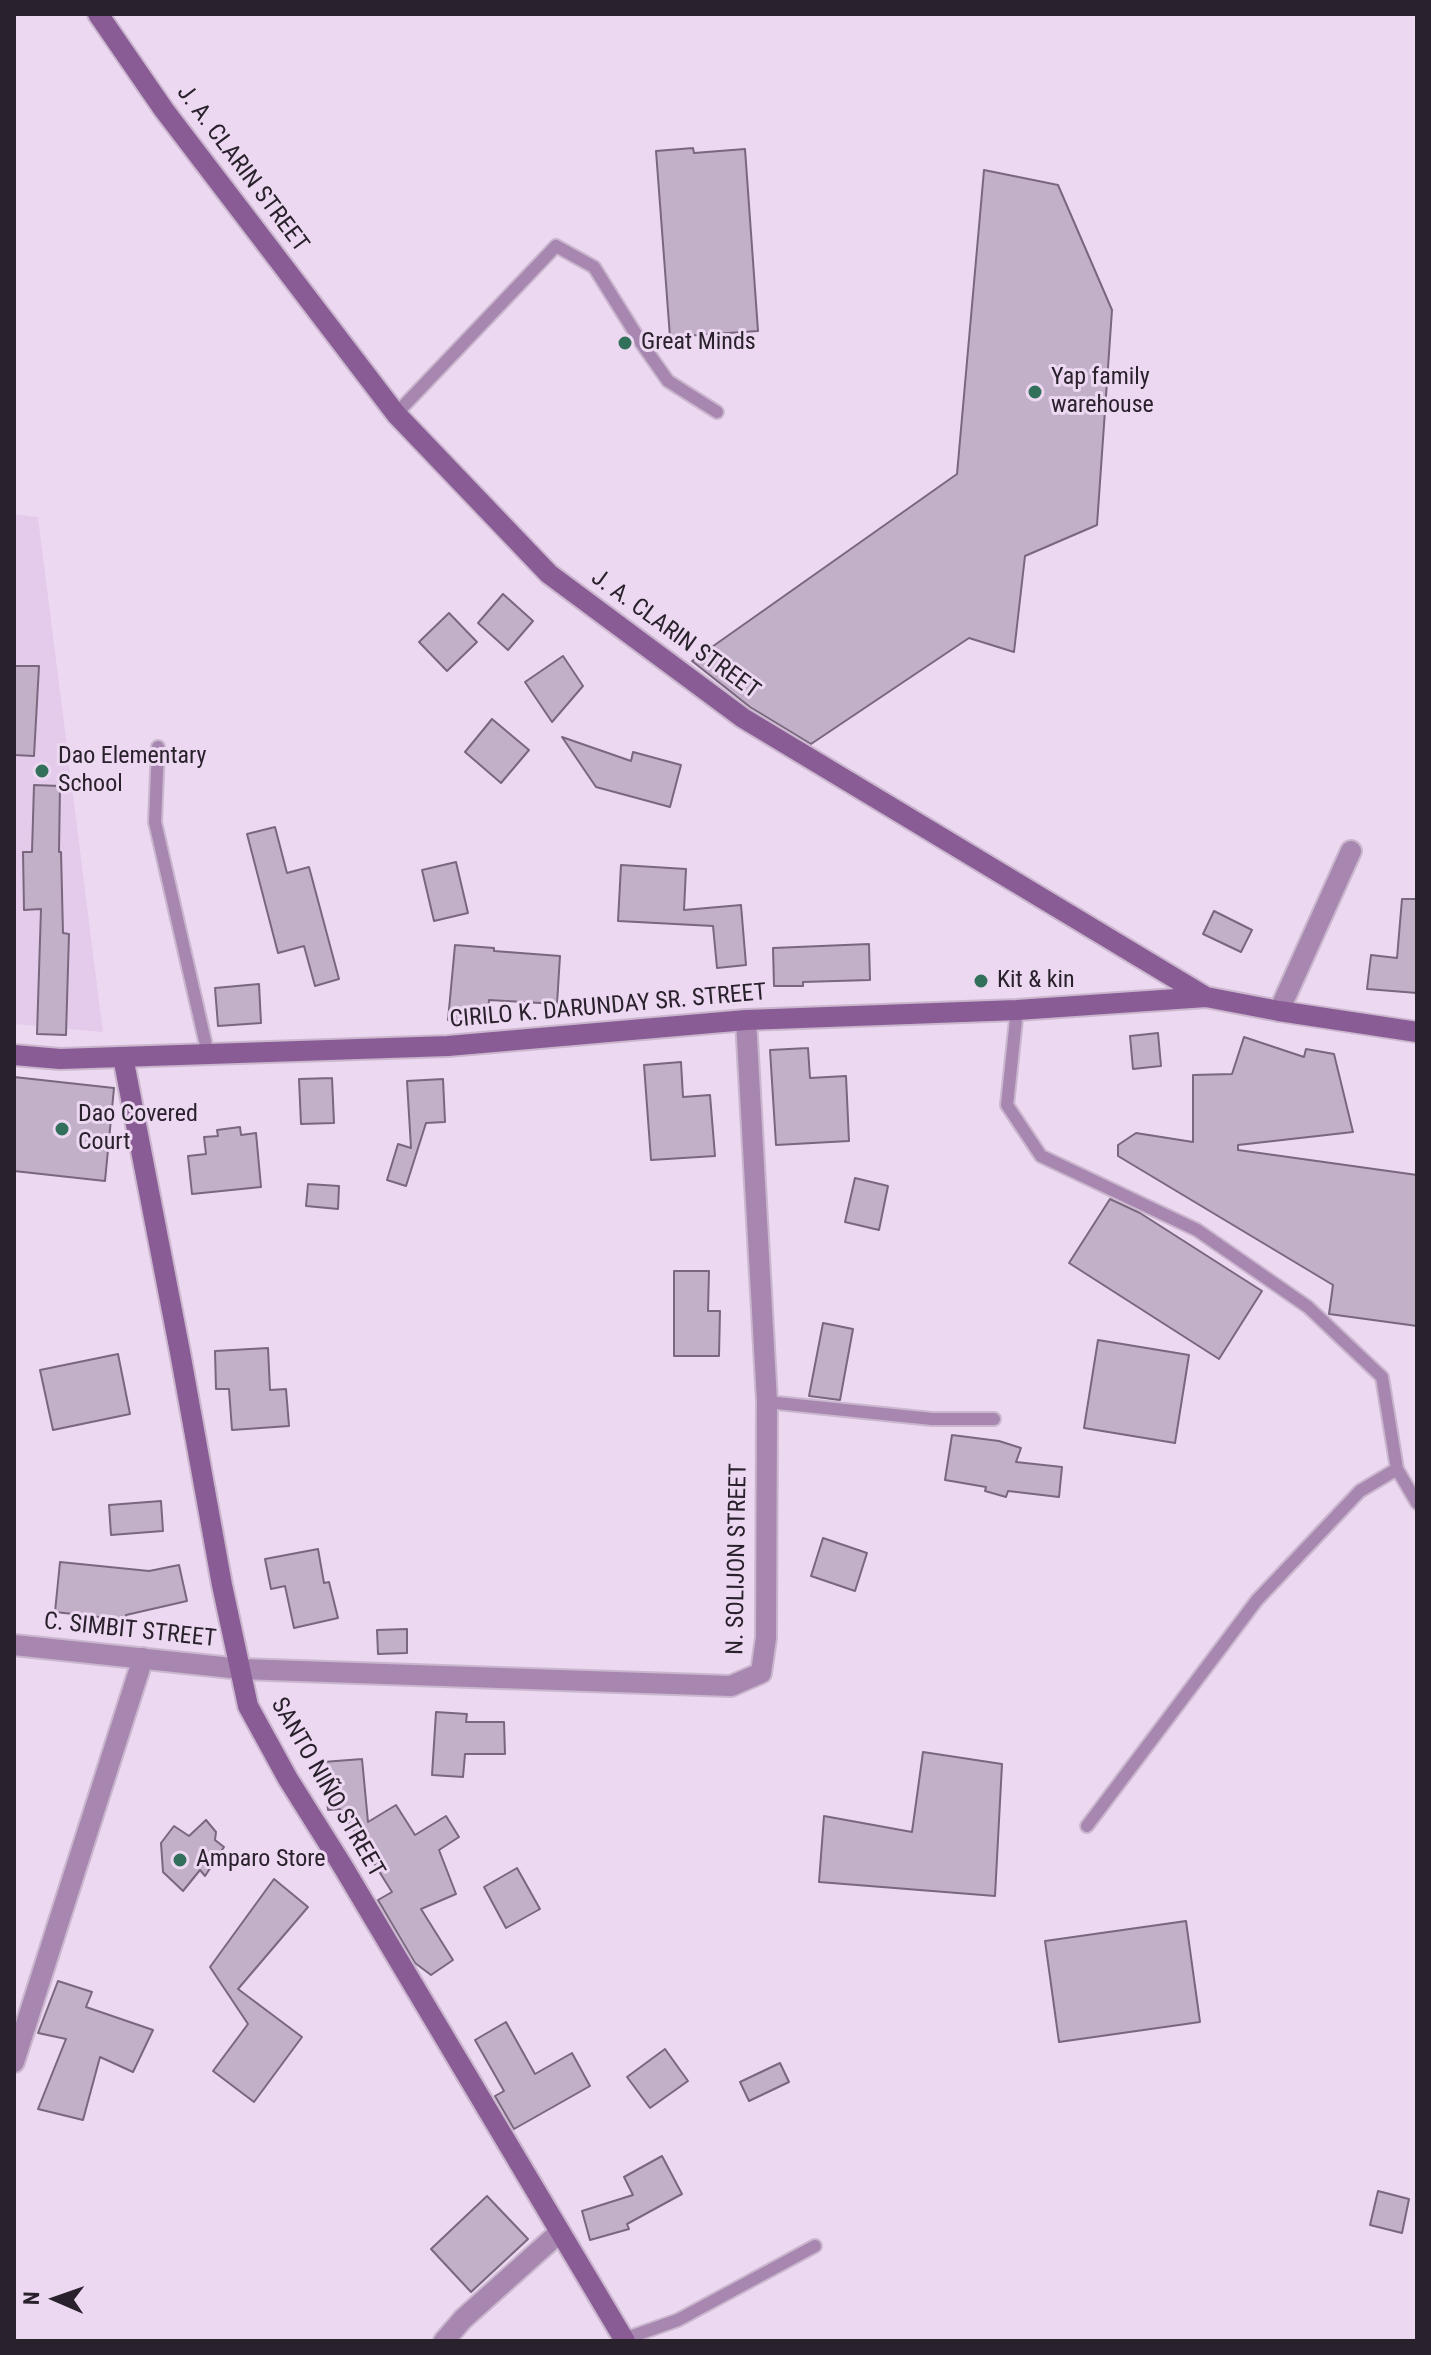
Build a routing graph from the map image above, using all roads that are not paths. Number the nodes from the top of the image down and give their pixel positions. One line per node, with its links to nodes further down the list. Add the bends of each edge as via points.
1 (98, 14): 3 (main road, J. A. CLARIN STREET, via 164,110)
2 (717, 412): 3 (lane, via 668,381 594,267 556,246)
3 (396, 414): 6 (main road, J. A. CLARIN STREET, via 549,574 743,718)
4 (158, 747): 11 (lane, via 155,822)
5 (1351, 851): 8 (street)
6 (1206, 997): 7 (main road, CIRILO K. DARUNDAY SR. STREET); 8 (main road, J. A. CLARIN STREET)
7 (1017, 1010): 9 (main road, CIRILO K. DARUNDAY SR. STREET); 16 (lane, via 1007,1105 1041,1156 1197,1230 1308,1307 1382,1377)
8 (1279, 1011): 10 (main road, J. A. CLARIN STREET)
9 (746, 1020): 11 (main road, CIRILO K. DARUNDAY SR. STREET, via 448,1046); 14 (street, N. SOLIJON STREET)
10 (1417, 1032)
11 (208, 1054): 13 (main road, CIRILO K. DARUNDAY SR. STREET)
12 (14, 1055): 13 (main road, CIRILO K. DARUNDAY SR. STREET)
13 (123, 1057): 20 (main road, SANTO NIÑO STREET)
14 (767, 1402): 15 (lane, via 932,1419); 20 (street, N. SOLIJON STREET, via 766,1638 761,1673 731,1686)
15 (994, 1419)
16 (1397, 1469): 17 (lane); 21 (lane, via 1360,1491 1257,1600)
17 (1417, 1503)
18 (14, 1645): 19 (street, C. SIMBIT STREET)
19 (143, 1658): 20 (street, C. SIMBIT STREET); 22 (street)
20 (241, 1669): 23 (main road, SANTO NIÑO STREET, via 248,1706 288,1779)
21 (1087, 1826)
22 (14, 2062)
23 (560, 2232): 25 (main road, SANTO NIÑO STREET); 26 (street)
24 (815, 2246): 25 (lane, via 678,2320)
25 (624, 2340)
26 (444, 2341)

